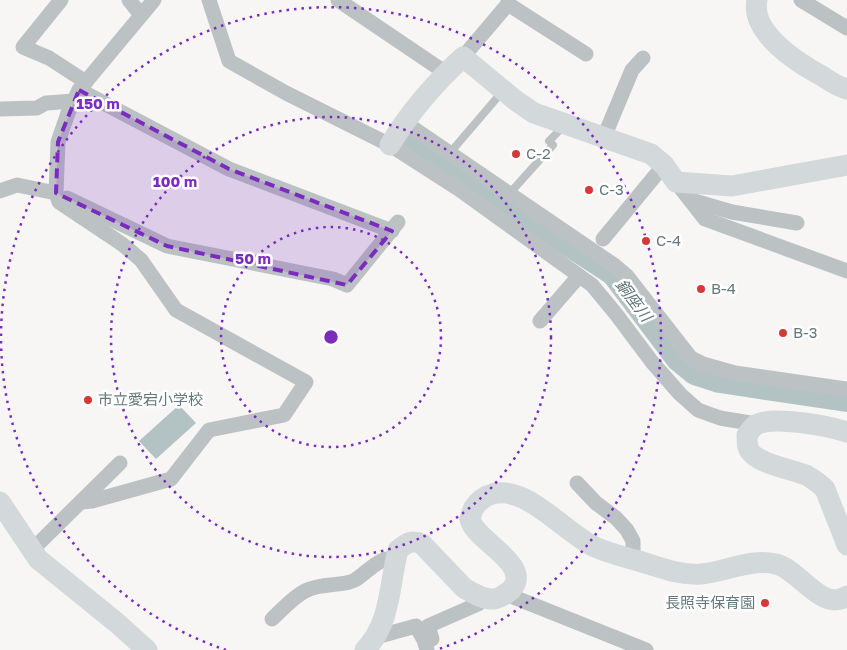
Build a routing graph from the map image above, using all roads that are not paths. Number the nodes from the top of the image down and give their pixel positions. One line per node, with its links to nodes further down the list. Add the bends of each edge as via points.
1 (61, 0): 17 (street, via 23,47 49,58)
2 (129, 0): 9 (street)
3 (154, 0): 9 (street)
4 (209, 0): 22 (street, via 229,61)
5 (338, 0): 14 (street)
6 (757, 0): 15 (street, via 755,8 774,42 801,64)
7 (801, 0): 10 (street)
8 (508, 2): 11 (street); 12 (street)
9 (141, 15): 17 (street)
10 (847, 28)
11 (586, 54)
12 (463, 57): 14 (street); 16 (street)
13 (643, 58): 21 (street, via 632,70)
14 (446, 73): 19 (street)
15 (847, 89)
16 (504, 90): 20 (street, via 534,113); 23 (lane)
17 (80, 91): 18 (street, via 37,108); 27 (street, via 62,126 58,142); 27 (street, via 229,169 395,227 347,285 333,279 167,246)
18 (0, 109)
19 (404, 122): 22 (street); 23 (street)
20 (566, 124): 21 (street); 28 (lane)
21 (604, 137): 25 (street, via 651,154)
22 (390, 145): 33 (street, via 460,190)
23 (449, 154): 28 (street)
24 (847, 165): 25 (street, via 732,186)
25 (670, 174): 29 (street); 31 (street)
26 (0, 191): 27 (street, via 17,184)
27 (56, 193): 41 (street, via 59,202 141,260 176,310 306,382 284,415 209,430 171,479)
28 (509, 194): 35 (street, via 627,276 691,358 736,372)
29 (691, 200): 30 (street, via 732,212); 32 (street, via 705,218)
30 (797, 223)
31 (604, 239)
32 (847, 271)
33 (579, 276): 34 (street); 36 (street, via 592,285 643,351 698,410 720,418)
34 (540, 321)
35 (847, 389)
36 (756, 424): 37 (street, via 803,423); 42 (street, via 747,435 753,455 819,483 829,496)
37 (847, 432)
38 (120, 463): 41 (street)
39 (577, 483): 45 (street, via 627,530 633,541)
40 (0, 502): 43 (street)
41 (82, 502): 43 (street)
42 (847, 544)
43 (32, 550): 53 (street, via 58,577)
44 (396, 559): 47 (street, via 398,550 409,542 416,542 428,550 464,588); 49 (street, via 390,558 374,566 354,581 317,585 303,592); 50 (street, via 386,614)
45 (633, 559): 46 (street, via 594,547 526,500 505,492 495,493 476,504 470,519 474,530 510,561 515,571 515,582); 48 (street, via 678,573 701,574 747,564 776,564 790,570 822,596 830,600)
46 (506, 594): 47 (street, via 492,599); 52 (street)
47 (485, 597): 51 (street, via 478,604 428,626)
48 (845, 600)
49 (272, 619)
50 (370, 644): 51 (street, via 416,626)
51 (429, 644)
52 (616, 644): 54 (street)
53 (147, 650)
54 (646, 650)

